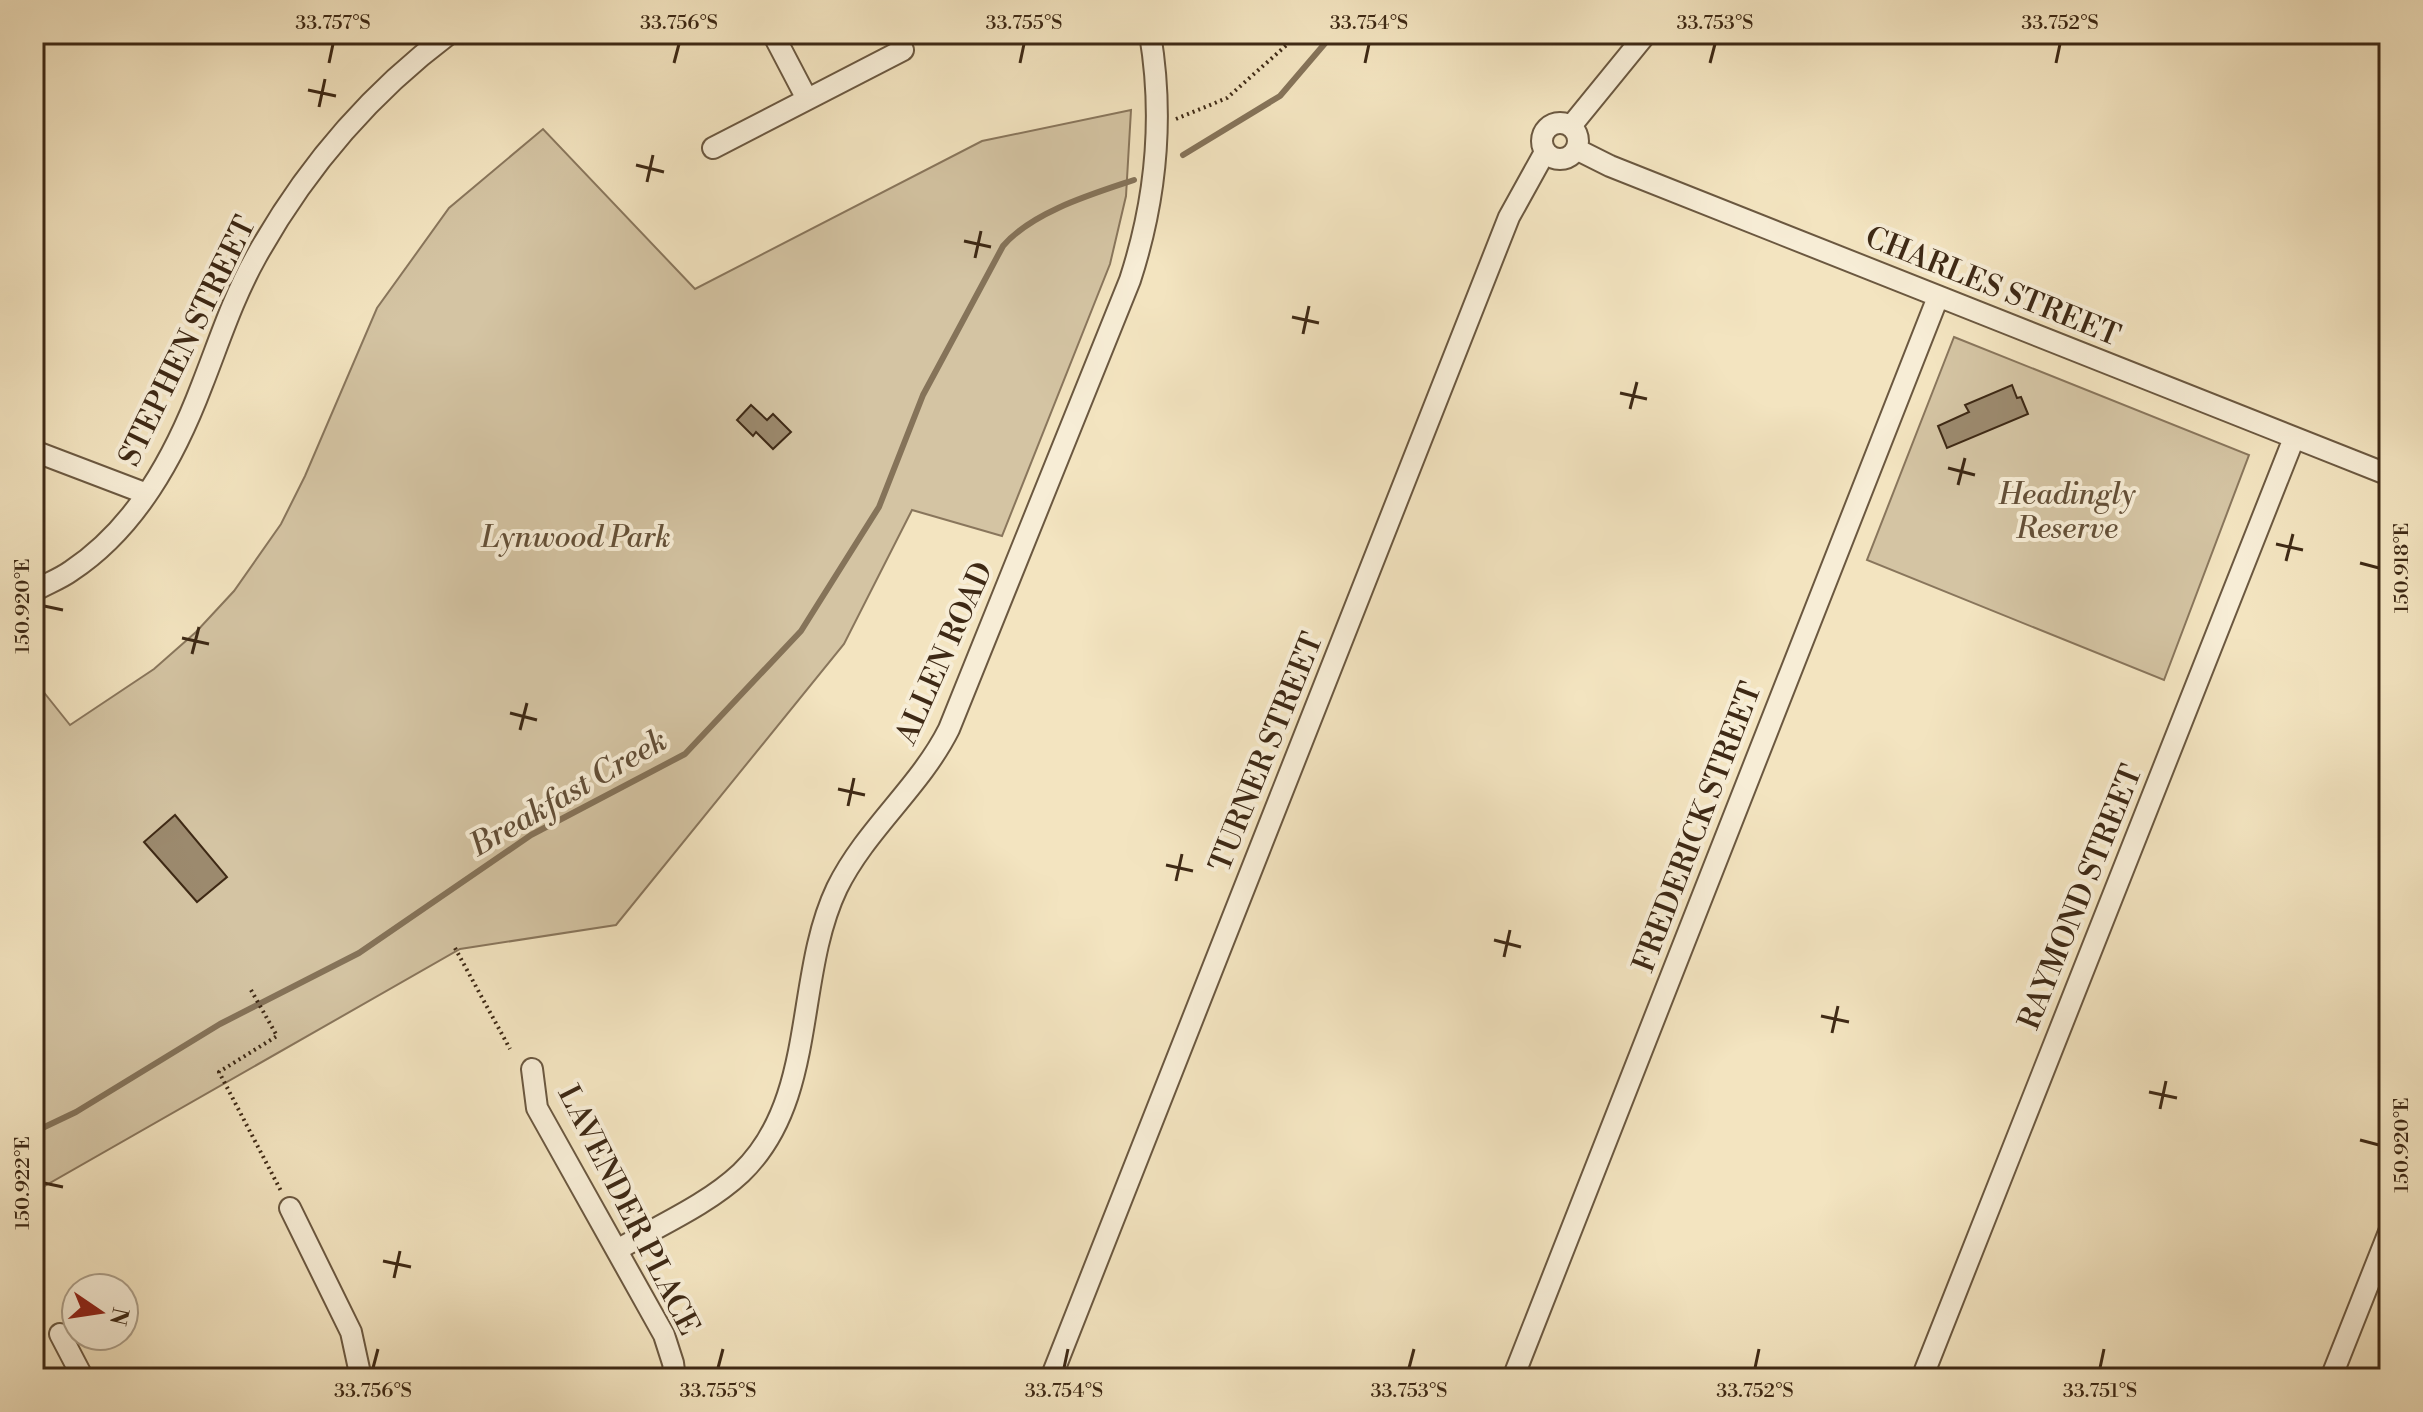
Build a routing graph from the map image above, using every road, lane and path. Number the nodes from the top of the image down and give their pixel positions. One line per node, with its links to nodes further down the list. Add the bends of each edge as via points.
1 (449, 34): 17 (street, STEPHEN STREET, via 391,80 321,157 288,203 255,259 165,467)
2 (773, 34): 7 (street)
3 (1150, 34): 25 (street, ALLEN ROAD, via 1157,87 1156,161 1130,280 949,729 921,774 852,861 829,906 780,1117 758,1154 731,1182)
4 (1299, 34): 8 (path, via 1227,98)
5 (1646, 34): 9 (street)
6 (903, 50): 7 (street)
7 (807, 99): 10 (street)
8 (1176, 119)
9 (1571, 126): 11 (street, via 1577,134); 12 (street, via 1549,126 1542,141)
10 (713, 148)
11 (1576, 149): 12 (street, via 1561,159); 13 (street, CHARLES STREET)
12 (1545, 152): 30 (street, TURNER STREET, via 1509,217)
13 (1938, 297): 14 (street, CHARLES STREET); 31 (street, FREDERICK STREET)
14 (2294, 438): 16 (street, CHARLES STREET); 32 (street, RAYMOND STREET)
15 (34, 451): 17 (street)
16 (2389, 475)
17 (147, 494): 18 (street, STEPHEN STREET, via 103,546)
18 (34, 591)
19 (455, 948): 21 (path)
20 (251, 990): 23 (path, via 277,1036 219,1072)
21 (510, 1049)
22 (532, 1069): 25 (street, LAVENDER PLACE, via 537,1108)
23 (290, 1208): 28 (street, via 351,1332)
24 (2389, 1232): 33 (street)
25 (617, 1250): 29 (street, LAVENDER PLACE, via 664,1335)
26 (69, 1352): 27 (street)
27 (83, 1378)
28 (361, 1378)
29 (675, 1378)
30 (1051, 1378)
31 (1513, 1378)
32 (1922, 1378)
33 (2331, 1378)

